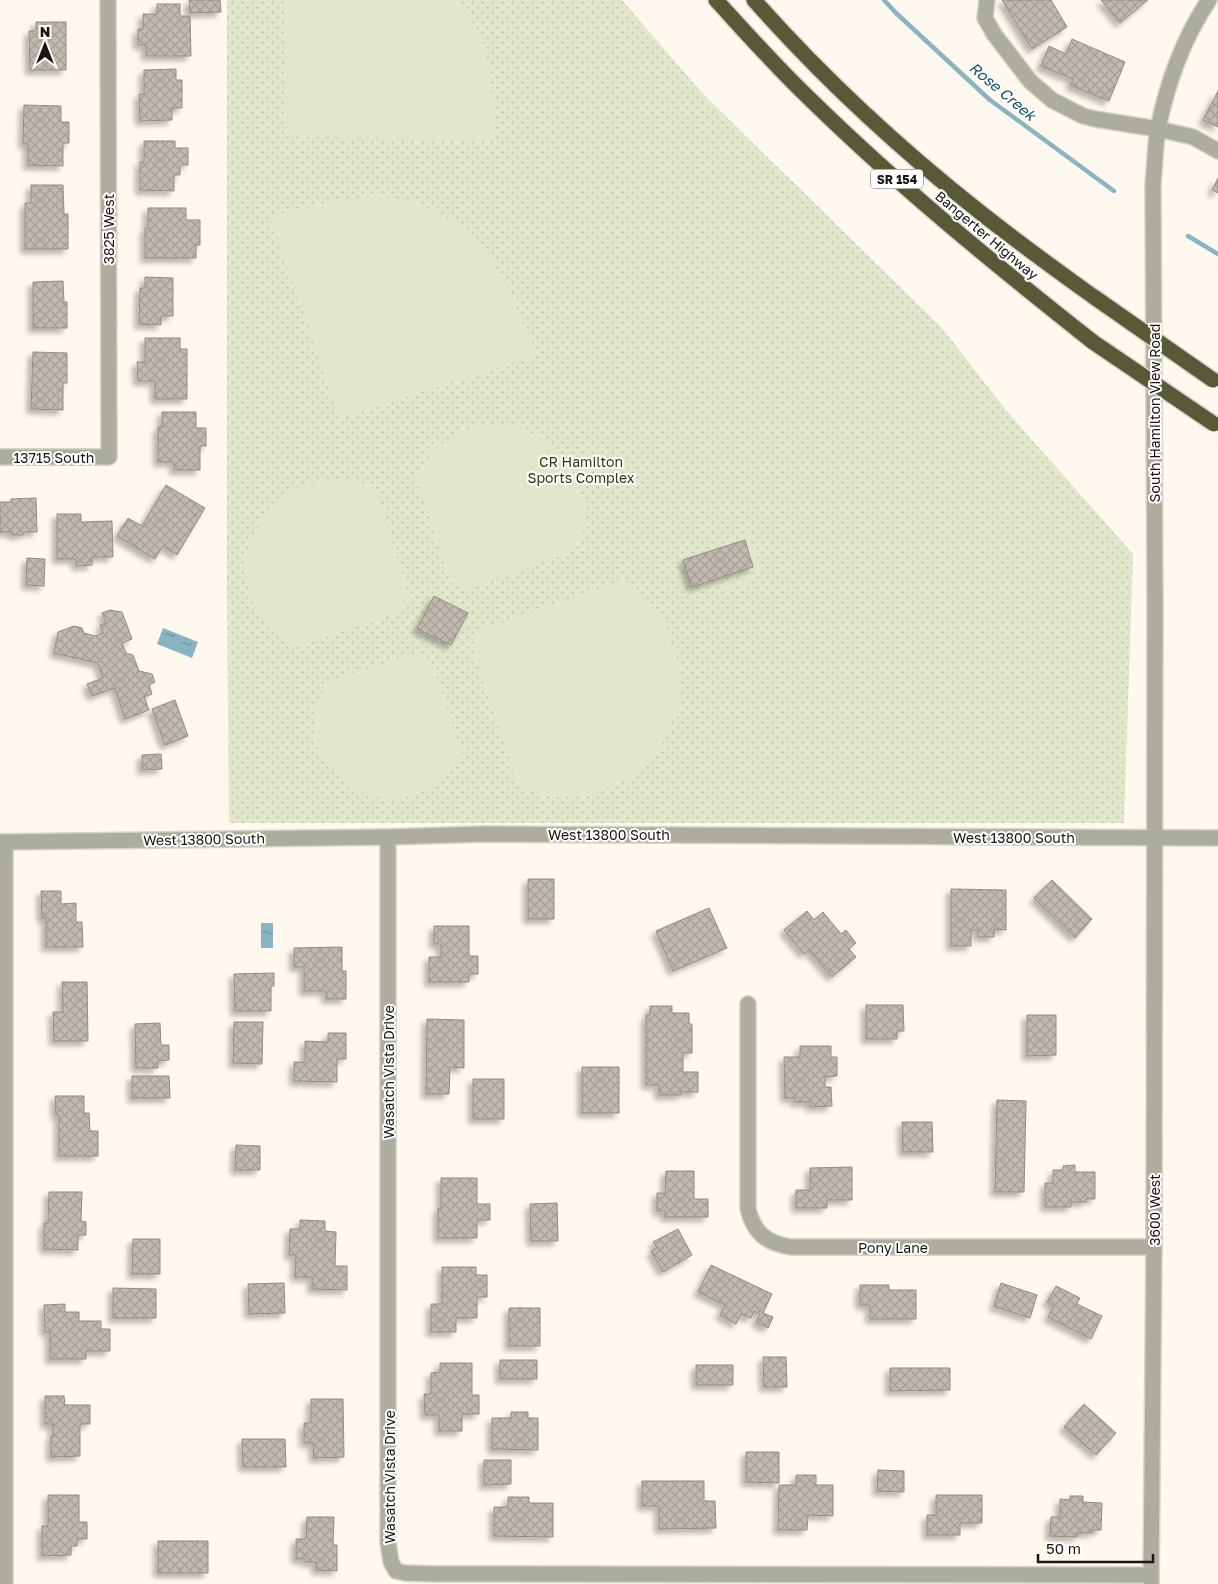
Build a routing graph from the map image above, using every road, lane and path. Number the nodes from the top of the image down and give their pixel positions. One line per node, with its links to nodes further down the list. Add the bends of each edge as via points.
1 (108, 0): 11 (street, 3825 West)
2 (716, 0): 9 (highway, Bangerter Highway / SR 154, bridge, via 812,102 976,249 1093,342)
3 (754, 0): 8 (highway, Bangerter Highway / SR 154, bridge, via 844,93 933,174 1094,297)
4 (987, 0): 6 (street, via 985,18 994,34 1030,81 1052,100 1083,116)
5 (1209, 0): 6 (street, South Hamilton View Road, via 1194,22 1175,64)
6 (1158, 129): 7 (street, via 1192,137); 13 (street, South Hamilton View Road, via 1153,183)
7 (1218, 151)
8 (1216, 381)
9 (1216, 425)
10 (0, 457): 11 (street, 13715 South)
11 (109, 458)
12 (388, 837): 13 (street, West 13800 South, via 484,834); 15 (street, West 13800 South); 19 (street, Wasatch Vista Drive, via 388,1542 396,1571 435,1574)
13 (1154, 837): 14 (street, West 13800 South); 17 (street, 3600 West)
14 (1218, 838)
15 (2, 842): 18 (street)
16 (748, 1004): 17 (street, Pony Lane, via 748,1200 754,1227 770,1241 791,1247)
17 (1154, 1246): 19 (street, 3600 West)
18 (2, 1290): 20 (street)
19 (1151, 1580)
20 (5, 1584)

